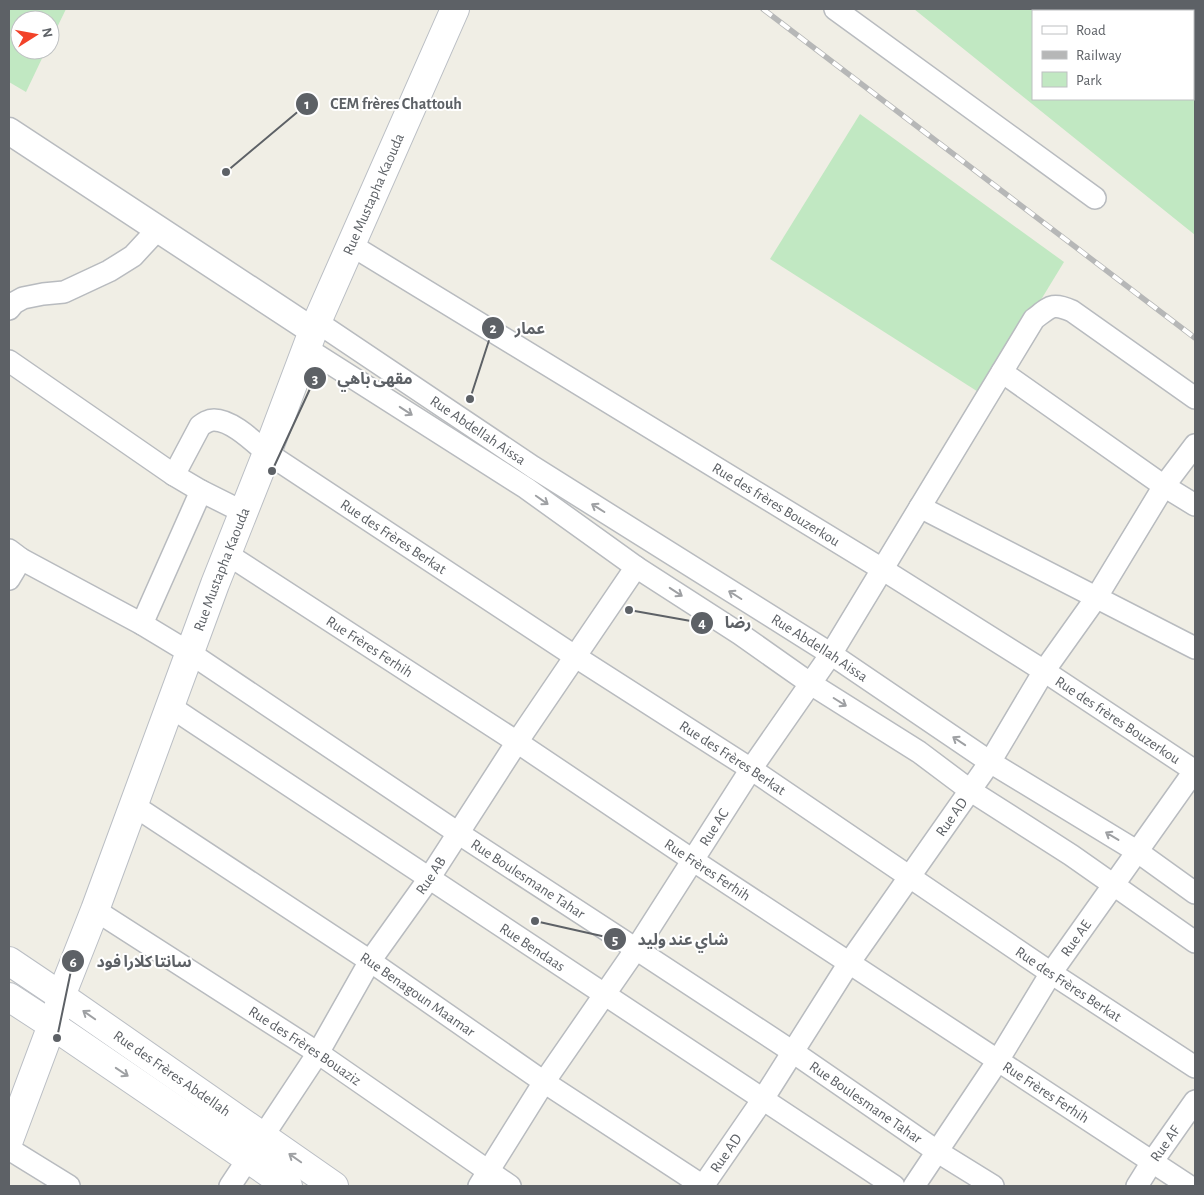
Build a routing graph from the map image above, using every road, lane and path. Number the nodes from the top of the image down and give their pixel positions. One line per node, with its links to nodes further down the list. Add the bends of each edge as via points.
1 (455, 9): 6 (main road, Rue Mustapha Kaouda)
2 (835, 9): 4 (street)
3 (9, 131): 5 (street)
4 (1095, 198)
5 (158, 229): 7 (street, via 133,256 108,271 64,292 23,298 14,302); 8 (street)
6 (351, 244): 8 (main road, Rue Mustapha Kaouda); 23 (street, Rue des frères Bouzerkou)
7 (9, 310)
8 (312, 333): 13 (main road, Rue Mustapha Kaouda); 22 (street, one-way to 22); 29 (street, Rue Abdellah Aissa, one-way to 8)
9 (9, 361): 14 (street)
10 (1002, 372): 11 (street, Rue AC, via 1034,319 1051,306 1060,306 1072,311); 15 (street); 18 (street, Rue AC)
11 (1195, 398)
12 (1195, 444): 15 (street, Rue AD)
13 (267, 453): 14 (street, Rue des Frères Berkat, via 235,427 215,420 207,421 200,426); 19 (main road, Rue Mustapha Kaouda); 30 (street, Rue des Frères Berkat)
14 (174, 475): 16 (street)
15 (1164, 486): 17 (street); 25 (street, Rue AD)
16 (201, 491): 19 (street); 26 (street)
17 (1195, 504)
18 (920, 507): 23 (street, Rue AC); 25 (street)
19 (243, 512): 20 (main road, Rue Mustapha Kaouda)
20 (227, 554): 28 (main road, Rue Mustapha Kaouda); 34 (street, Rue Frères Ferhih)
21 (15, 555): 24 (street); 26 (street, Rue Boulesmane Tahar)
22 (636, 566): 30 (street, Rue AB); 32 (street, one-way to 32)
23 (882, 570): 29 (street, Rue AC); 31 (street, Rue des frères Bouzerkou)
24 (9, 579)
25 (1096, 598): 27 (street); 31 (street, Rue AD)
26 (142, 624): 28 (street, Rue Boulesmane Tahar)
27 (1195, 648)
28 (190, 653): 33 (main road, Rue Mustapha Kaouda); 40 (street, Rue Boulesmane Tahar)
29 (831, 654): 32 (street, Rue AC); 35 (street, Rue Abdellah Aissa, one-way to 29)
30 (576, 657): 34 (street, Rue AB); 36 (street, Rue des Frères Berkat)
31 (1044, 671): 35 (street, Rue AD); 37 (street, Rue des frères Bouzerkou)
32 (811, 684): 36 (street, Rue AC); 38 (street, one-way to 38, via 919,752)
33 (170, 707): 39 (main road, Rue Mustapha Kaouda); 44 (street, Rue Bendaas)
34 (517, 742): 40 (street, Rue AB); 42 (street, Rue Frères Ferhih)
35 (990, 762): 38 (street, Rue AD); 41 (street, Rue Abdellah Aissa, one-way to 35)
36 (751, 769): 42 (street, Rue AC); 43 (street, Rue des Frères Berkat)
37 (1195, 770): 41 (street, Rue AE)
38 (971, 790): 43 (street, Rue AD); 45 (street)
39 (133, 805): 47 (main road, Rue Mustapha Kaouda); 51 (street, Rue Benagoun Maamar)
40 (458, 833): 44 (street, Rue AB); 49 (street, Rue Boulesmane Tahar)
41 (1138, 852): 45 (street, Rue AE); 46 (street, Rue Abdellah Aissa)
42 (694, 861): 49 (street, Rue AC); 52 (street, Rue Frères Ferhih)
43 (908, 876): 52 (street, Rue AD); 53 (street, Rue des Frères Berkat)
44 (428, 880): 51 (street, Rue AB); 54 (street, Rue Bendaas)
45 (1114, 885): 48 (street); 53 (street, Rue AE)
46 (1195, 894)
47 (95, 910): 55 (main road, Rue Mustapha Kaouda); 59 (street, Rue des Frères Bouaziz)
48 (1195, 942)
49 (636, 949): 54 (street, Rue AC); 58 (street, Rue Boulesmane Tahar)
50 (9, 961): 55 (main road, Rue des Frères Abdellah)
51 (370, 961): 59 (street, Rue AB); 62 (street, Rue Benagoun Maamar)
52 (849, 963): 58 (street, Rue AD); 60 (street, Rue Frères Ferhih)
53 (1051, 973): 60 (street, Rue AE); 61 (street, Rue des Frères Berkat)
54 (606, 994): 62 (street, Rue AC); 63 (street, Rue Bendaas)
55 (61, 996): 57 (main road, Rue Mustapha Kaouda); 65 (main road, Rue des Frères Abdellah, one-way to 55)
56 (9, 997): 57 (main road, Rue des Frères Abdellah)
57 (52, 1025): 66 (main road, Rue Mustapha Kaouda); 69 (main road, Rue des Frères Abdellah, one-way to 69)
58 (793, 1052): 63 (street, Rue AD); 68 (street, Rue Boulesmane Tahar)
59 (318, 1053): 65 (street, Rue AB); 71 (street, Rue des Frères Bouaziz)
60 (997, 1062): 68 (street, Rue AE); 70 (street, Rue Frères Ferhih)
61 (1195, 1067)
62 (544, 1082): 71 (street, Rue AC); 77 (street, Rue Benagoun Maamar)
63 (763, 1099): 77 (street, Rue AD); 78 (street, Rue Bendaas)
64 (1195, 1101): 70 (street, Rue AF)
65 (262, 1135): 69 (street, Rue AB); 75 (main road, Rue des Frères Abdellah, one-way to 65)
66 (9, 1140)
67 (9, 1148): 72 (street)
68 (938, 1152): 79 (street, Rue AE); 80 (street, Rue Boulesmane Tahar)
69 (249, 1158): 73 (street, Rue AB); 74 (main road, Rue des Frères Abdellah)
70 (1152, 1162): 81 (street, Rue AF); 82 (street, Rue Frères Ferhih)
71 (484, 1179): 76 (street, Rue des Frères Bouaziz)
72 (69, 1186)
73 (230, 1186)
74 (288, 1186)
75 (334, 1186)
76 (510, 1186)
77 (703, 1186)
78 (894, 1186)
79 (914, 1186)
80 (993, 1186)
81 (1137, 1186)
82 (1189, 1186)

